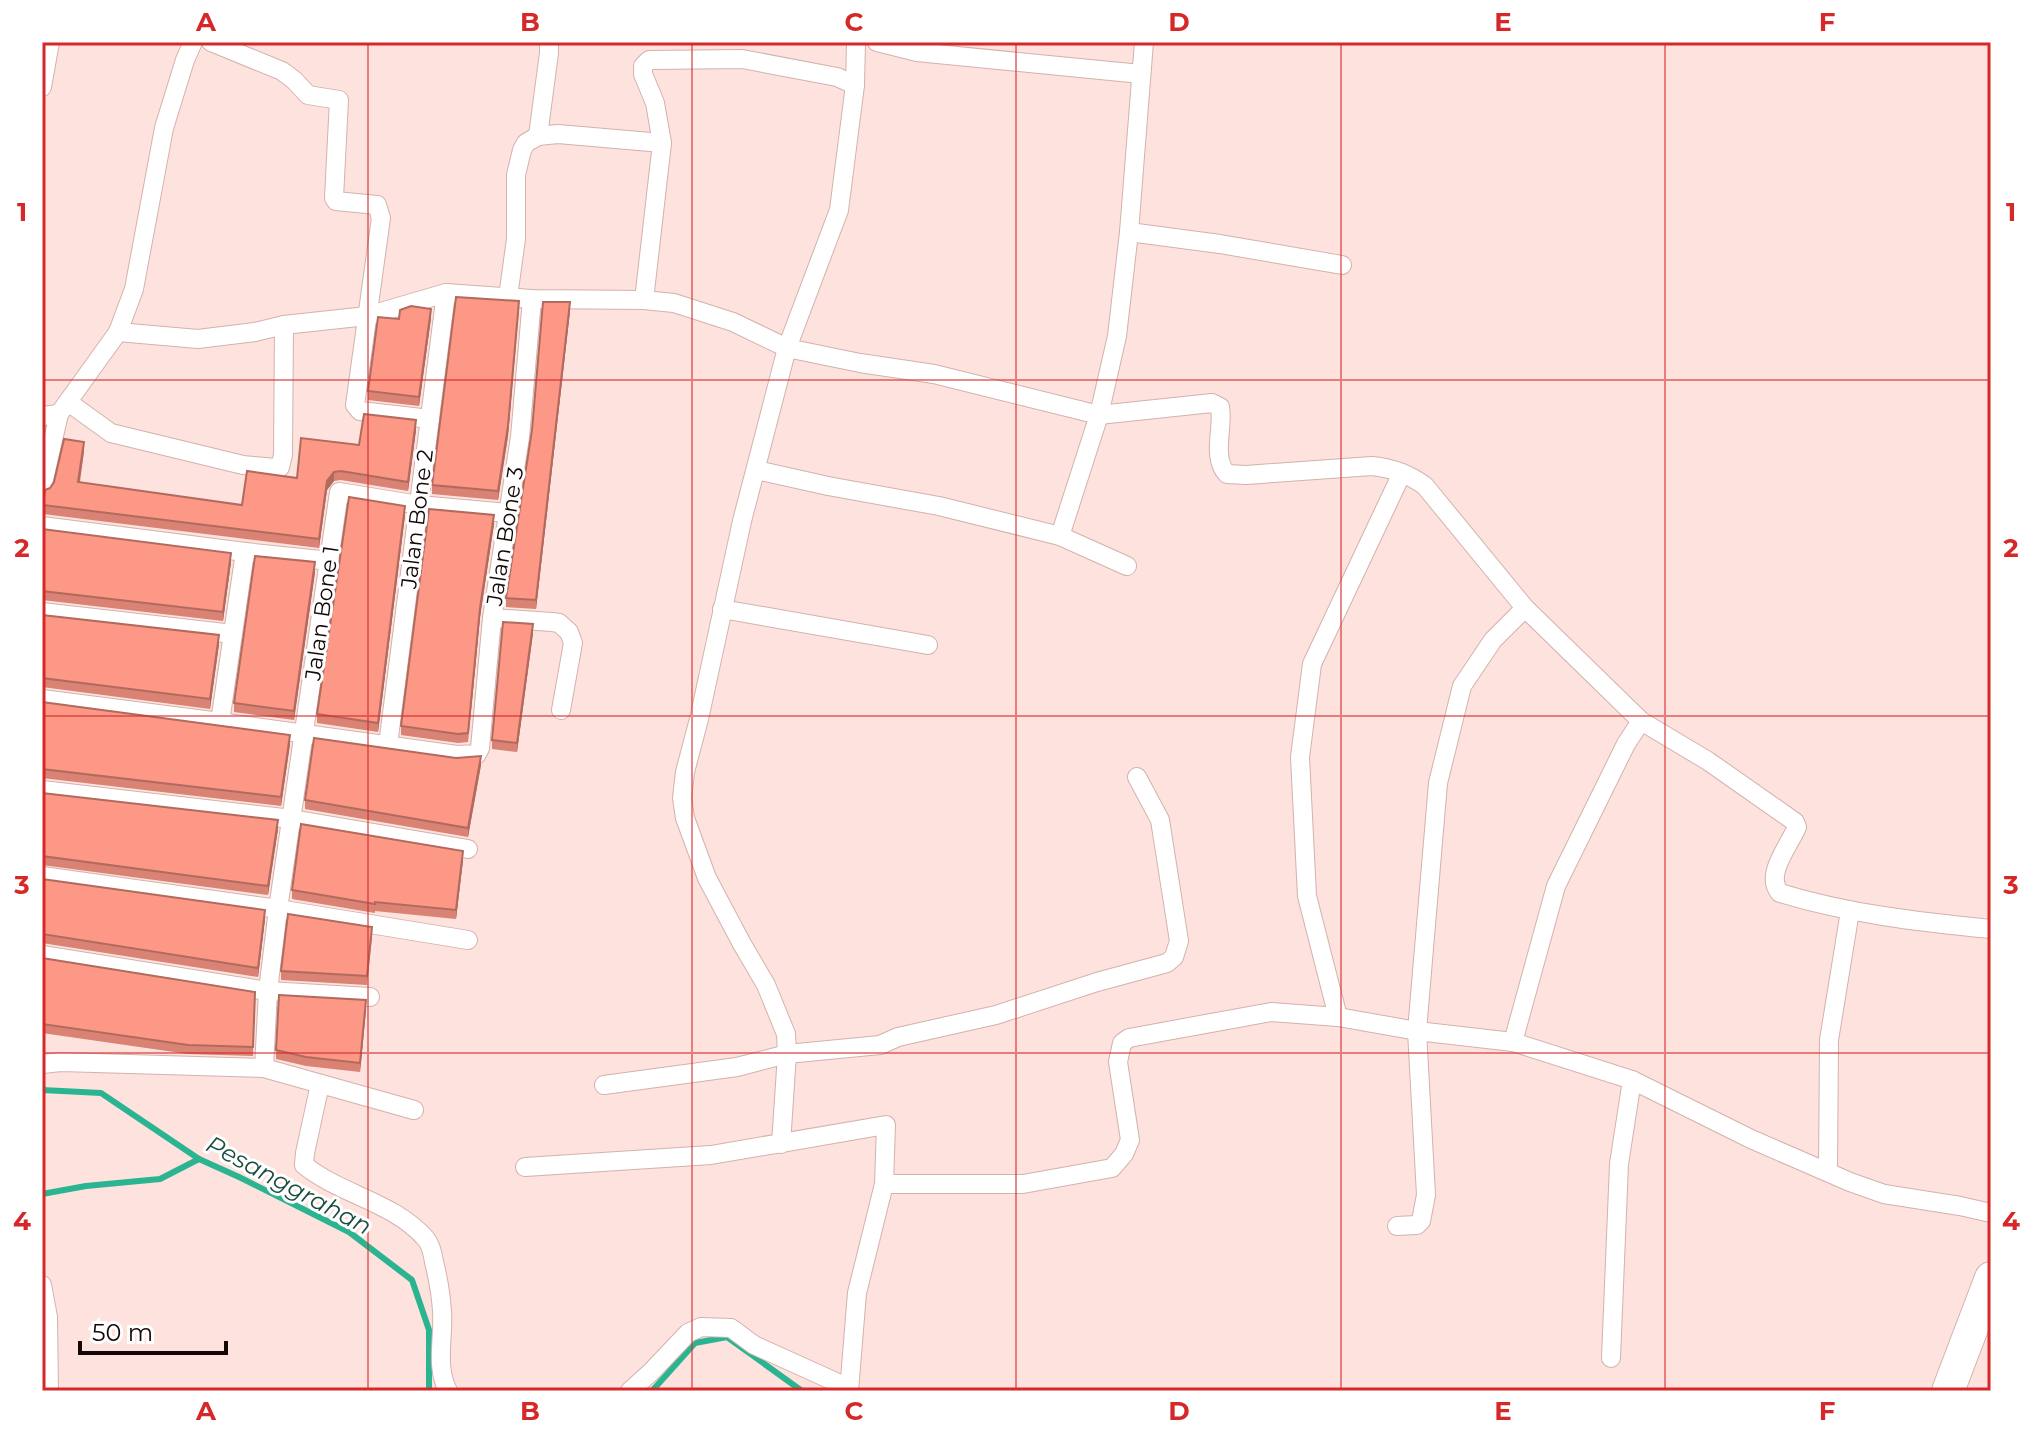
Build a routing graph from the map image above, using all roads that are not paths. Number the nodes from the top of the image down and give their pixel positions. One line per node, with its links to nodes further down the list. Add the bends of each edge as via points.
1 (50, 42): 10 (street)
2 (193, 42): 21 (street, via 164,128 134,289)
3 (211, 42): 19 (street, via 282,71 308,95 339,100 334,198 377,205 381,218)
4 (549, 42): 11 (street)
5 (856, 42): 9 (street)
6 (877, 42): 8 (street, via 917,52)
7 (1144, 42): 8 (street)
8 (1141, 74): 13 (street)
9 (855, 85): 12 (street, via 742,59 649,60 643,74); 22 (street, via 839,210)
10 (42, 87)
11 (538, 136): 12 (street); 16 (street, via 522,150 516,175 516,239)
12 (662, 143): 18 (street)
13 (1129, 232): 14 (street); 24 (street, via 1117,336)
14 (1342, 265)
15 (446, 293): 16 (street); 19 (street); 25 (street, Jalan Bone 2)
16 (508, 297): 17 (street)
17 (532, 299): 18 (street); 30 (street, Jalan Bone 3)
18 (644, 300): 22 (street, via 674,303 733,322)
19 (367, 316): 20 (street); 25 (street, via 356,409)
20 (284, 325): 21 (street, via 198,339); 23 (street, via 280,467 243,465 111,433)
21 (118, 332): 23 (street)
22 (787, 348): 24 (street, via 934,374); 26 (street)
23 (56, 410): 28 (street)
24 (1099, 415): 27 (street, via 1212,403 1222,416 1219,451 1227,474 1372,466); 32 (street)
25 (430, 419): 29 (street, Jalan Bone 2)
26 (756, 470): 32 (street); 37 (street)
27 (1402, 473): 36 (street, via 1425,486); 60 (street, via 1312,664 1300,757 1307,896)
28 (42, 488)
29 (419, 505): 30 (street); 34 (street, Jalan Bone 1, via 339,492); 47 (street, Jalan Bone 2)
30 (508, 513): 39 (street, Jalan Bone 3)
31 (42, 526): 33 (street)
32 (1060, 536): 35 (street)
33 (245, 552): 34 (street); 40 (street)
34 (330, 561): 46 (street, Jalan Bone 1)
35 (1127, 566)
36 (1525, 608): 44 (street); 61 (street, via 1493,640 1462,686 1438,783)
37 (722, 609): 41 (street); 63 (street, via 682,798 707,878 780,1017)
38 (42, 612): 40 (street)
39 (492, 618): 43 (street, via 559,623 569,632 573,643); 47 (street, Jalan Bone 3, via 477,754)
40 (233, 634): 45 (street)
41 (928, 645)
42 (43, 704): 45 (street)
43 (561, 710)
44 (1641, 721): 54 (street, via 1795,822 1774,873 1780,893); 62 (street, via 1556,886)
45 (220, 722): 46 (street)
46 (303, 734): 47 (street); 50 (street, Jalan Bone 1)
47 (388, 745)
48 (1137, 777): 63 (street, via 1160,820 1179,941 1167,963 880,1045)
49 (42, 790): 50 (street)
50 (292, 819): 51 (street); 53 (street, Jalan Bone 1)
51 (468, 849)
52 (42, 876): 53 (street)
53 (278, 909): 56 (street); 58 (street, Jalan Bone 1)
54 (1850, 911): 55 (street); 72 (street, via 1829,1040)
55 (1991, 929)
56 (468, 940)
57 (42, 955): 58 (street)
58 (268, 991): 59 (street); 65 (street, Jalan Bone 1)
59 (370, 997)
60 (1338, 1017): 61 (street); 73 (street, via 1271,1012 1129,1038 1122,1043 1118,1062 1130,1140 1112,1168 1023,1184)
61 (1417, 1031): 62 (street); 75 (street, via 1426,1195 1421,1221)
62 (1513, 1042): 66 (street)
63 (787, 1054): 68 (street, via 737,1067); 70 (street)
64 (42, 1064): 65 (street)
65 (264, 1068): 67 (street)
66 (1632, 1080): 72 (street); 79 (street, via 1619,1164)
67 (320, 1084): 69 (street); 82 (street, via 304,1165 403,1219 427,1240 440,1290 441,1376)
68 (604, 1085)
69 (414, 1110)
70 (781, 1144): 71 (street, via 711,1155); 73 (street, via 886,1125)
71 (525, 1167)
72 (1828, 1171): 74 (street, via 1884,1194)
73 (884, 1184): 80 (street, via 857,1293)
74 (1991, 1213)
75 (1397, 1226)
76 (1991, 1278): 84 (highway)
77 (42, 1285): 78 (street, via 48,1317)
78 (45, 1350): 81 (street)
79 (1611, 1358)
80 (849, 1390): 83 (street, via 754,1345 731,1328 701,1327 688,1333)
81 (49, 1391)
82 (448, 1391)
83 (630, 1391)
84 (1948, 1391)

